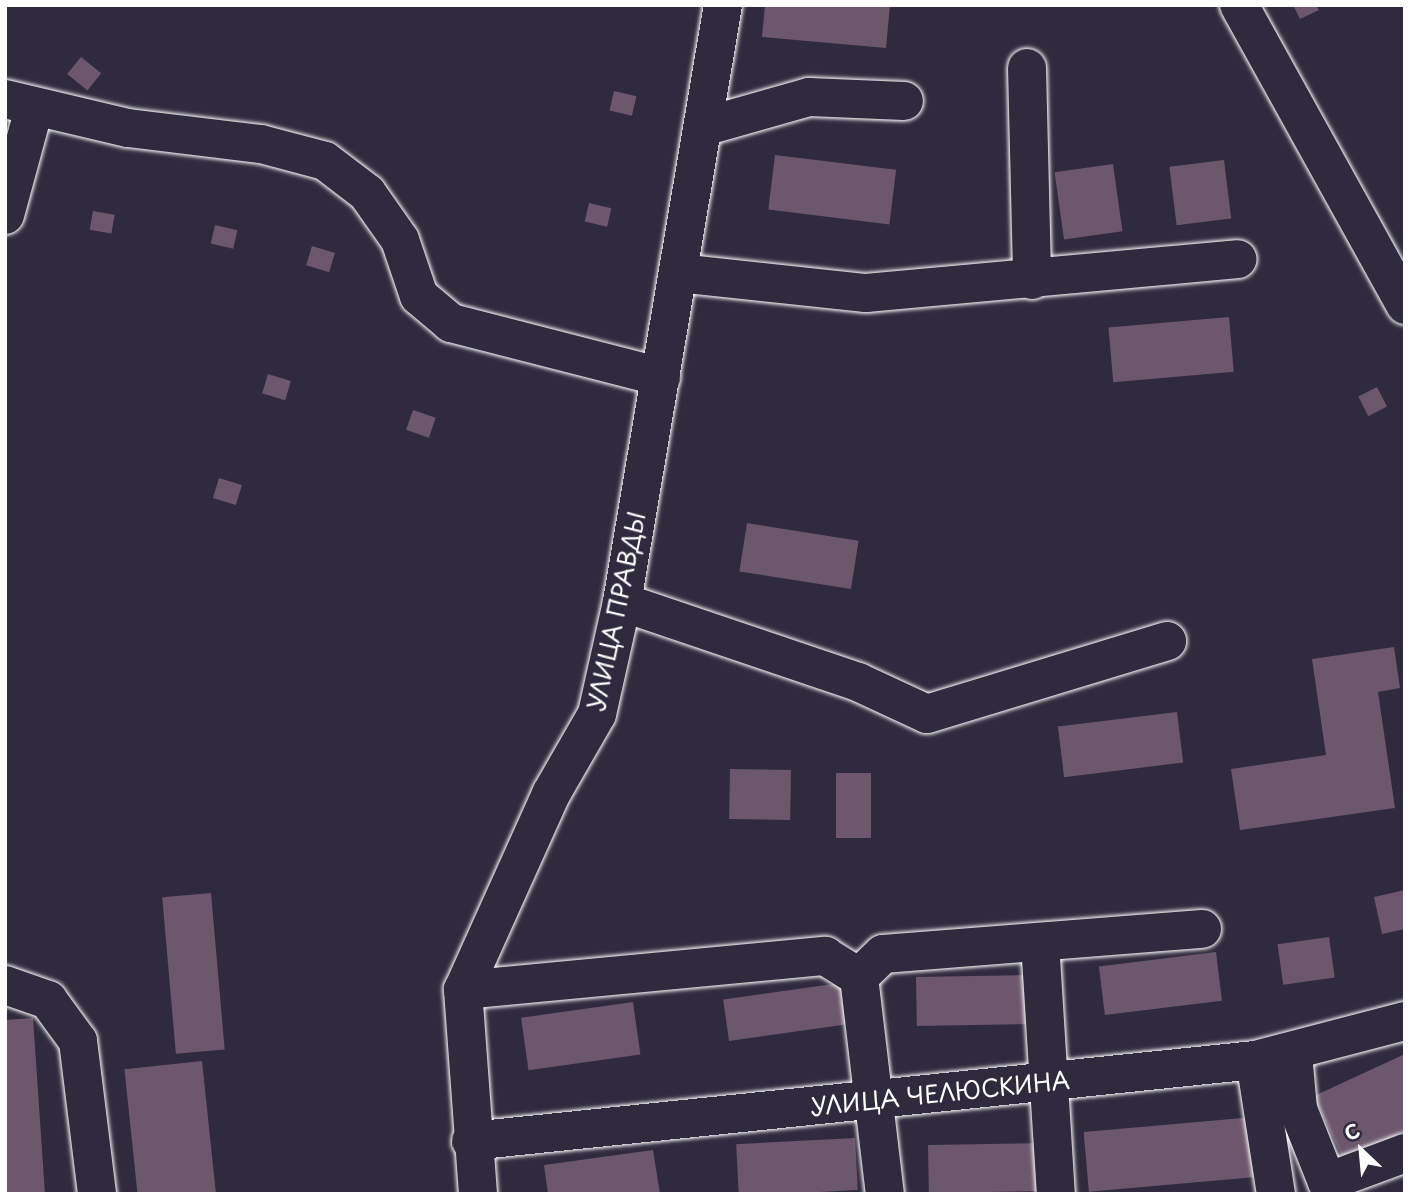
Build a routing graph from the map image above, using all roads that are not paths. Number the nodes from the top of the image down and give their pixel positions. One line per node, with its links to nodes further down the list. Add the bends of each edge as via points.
1 (723, 5): 6 (street, УЛИЦА ПРАВДЫ)
2 (1239, 5): 11 (street)
3 (1027, 68): 10 (street)
4 (904, 101): 6 (street, via 809,97)
5 (20, 104): 7 (street); 12 (street, via 326,161 367,193 400,240 419,296 451,323)
6 (703, 127): 9 (street, УЛИЦА ПРАВДЫ)
7 (5, 215)
8 (1237, 259): 10 (street)
9 (678, 273): 10 (street, via 866,293); 12 (street, УЛИЦА ПРАВДЫ)
10 (1032, 280)
11 (1405, 305)
12 (661, 377): 13 (street, УЛИЦА ПРАВДЫ)
13 (622, 602): 14 (street, via 859,682 927,714); 19 (street, УЛИЦА ПРАВДЫ, via 597,714 545,806)
14 (1167, 641)
15 (1202, 929): 16 (street)
16 (1040, 942): 17 (street, via 883,954); 23 (street)
17 (859, 977): 19 (street, via 825,956); 24 (street)
18 (5, 985): 27 (street, via 48,1000 78,1041)
19 (463, 990): 25 (street, УЛИЦА ПРАВДЫ)
20 (1405, 1021): 21 (street, УЛИЦА ЧЕЛЮСКИНА)
21 (1293, 1054): 22 (street, УЛИЦА ЧЕЛЮСКИНА); 26 (street, via 1298,1109 1327,1182)
22 (1255, 1060): 23 (street, УЛИЦА ЧЕЛЮСКИНА); 31 (street)
23 (1046, 1082): 24 (street, УЛИЦА ЧЕЛЮСКИНА); 30 (street)
24 (876, 1100): 25 (street, УЛИЦА ЧЕЛЮСКИНА); 29 (street)
25 (471, 1141): 28 (street, УЛИЦА ПРАВДЫ)
26 (1405, 1153)
27 (97, 1194)
28 (478, 1194)
29 (886, 1194)
30 (1056, 1194)
31 (1276, 1194)

